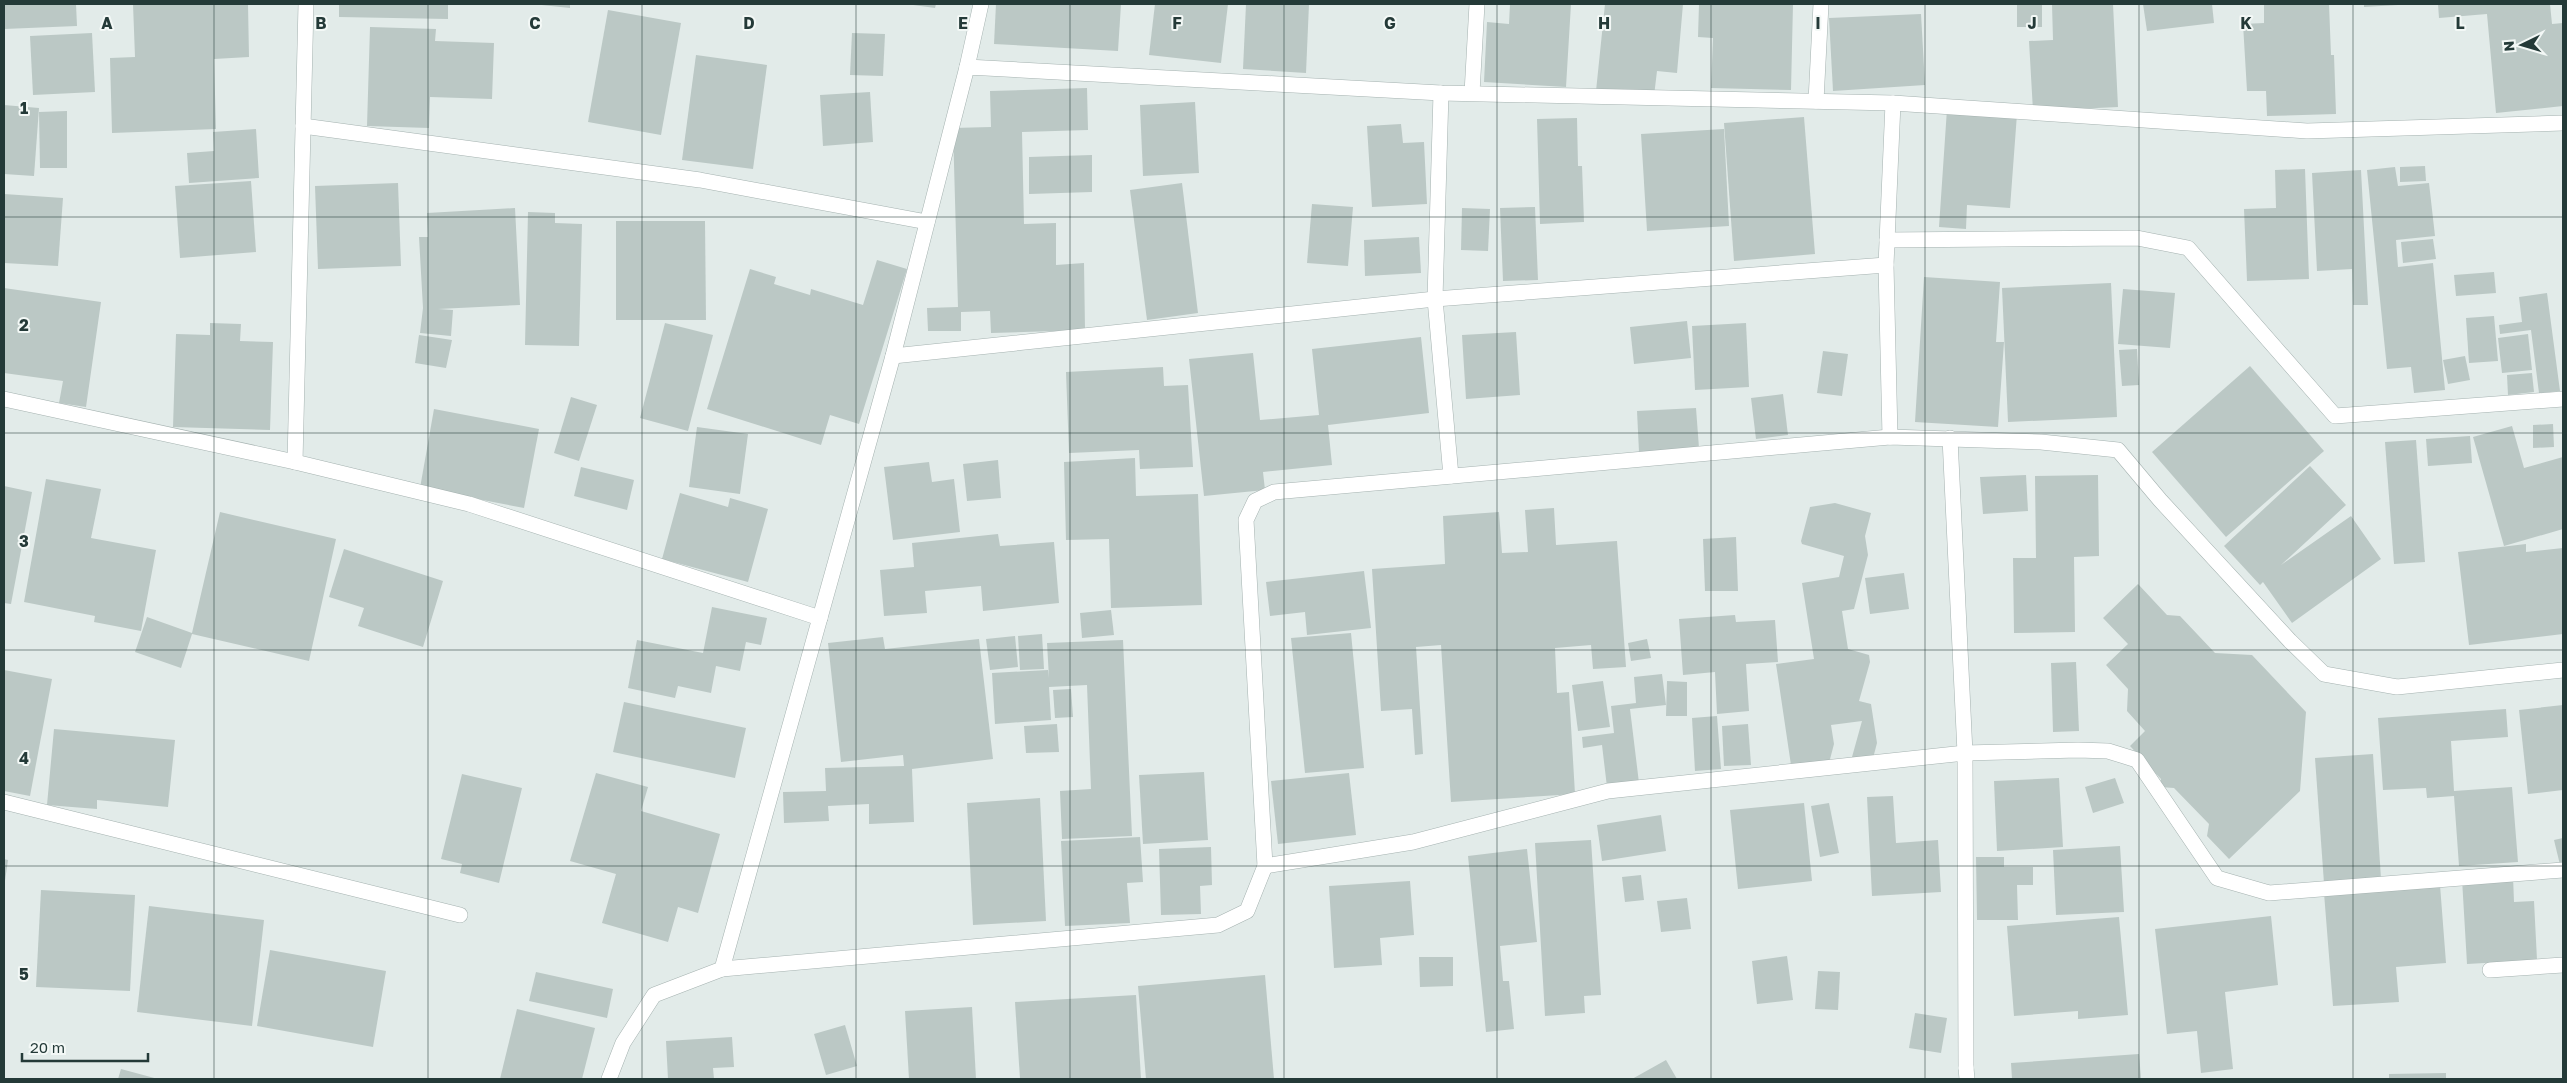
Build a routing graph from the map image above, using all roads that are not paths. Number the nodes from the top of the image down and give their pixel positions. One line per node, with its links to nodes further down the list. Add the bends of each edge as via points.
1 (306, 4): 11 (street)
2 (981, 4): 5 (street)
3 (1477, 4): 7 (street)
4 (1821, 4): 8 (street)
5 (967, 67): 6 (street); 12 (street)
6 (1441, 93): 7 (street); 15 (street)
7 (1472, 93): 8 (street)
8 (1816, 101): 9 (street)
9 (1893, 103): 10 (street, via 2307,131); 13 (street)
10 (2563, 123)
11 (303, 126): 12 (street, via 700,180); 21 (street)
12 (927, 222): 16 (street)
13 (1887, 240): 14 (street); 18 (street, via 2137,238 2188,248 2335,416)
14 (1886, 265): 15 (street); 19 (street)
15 (1435, 299): 16 (street); 22 (street)
16 (892, 356): 23 (street)
17 (4, 399): 21 (street)
18 (2563, 399)
19 (1890, 437): 20 (street); 22 (street)
20 (1950, 438): 24 (street, via 2118,450 2212,557 2324,674 2396,687); 25 (street)
21 (295, 462): 23 (street, via 469,504)
22 (1451, 476): 27 (street, via 1274,492 1255,501 1246,520)
23 (820, 618): 31 (street)
24 (2563, 670)
25 (1965, 753): 27 (street, via 1608,791 1413,842); 28 (street, via 2108,751 2137,760 2217,878 2270,893); 33 (street)
26 (4, 802): 29 (street)
27 (1265, 866): 31 (street, via 1247,911 1218,925)
28 (2563, 870)
29 (460, 915)
30 (2563, 965): 32 (street)
31 (722, 969): 34 (street, via 654,995 623,1044)
32 (2490, 970)
33 (1966, 1074)
34 (609, 1079)

